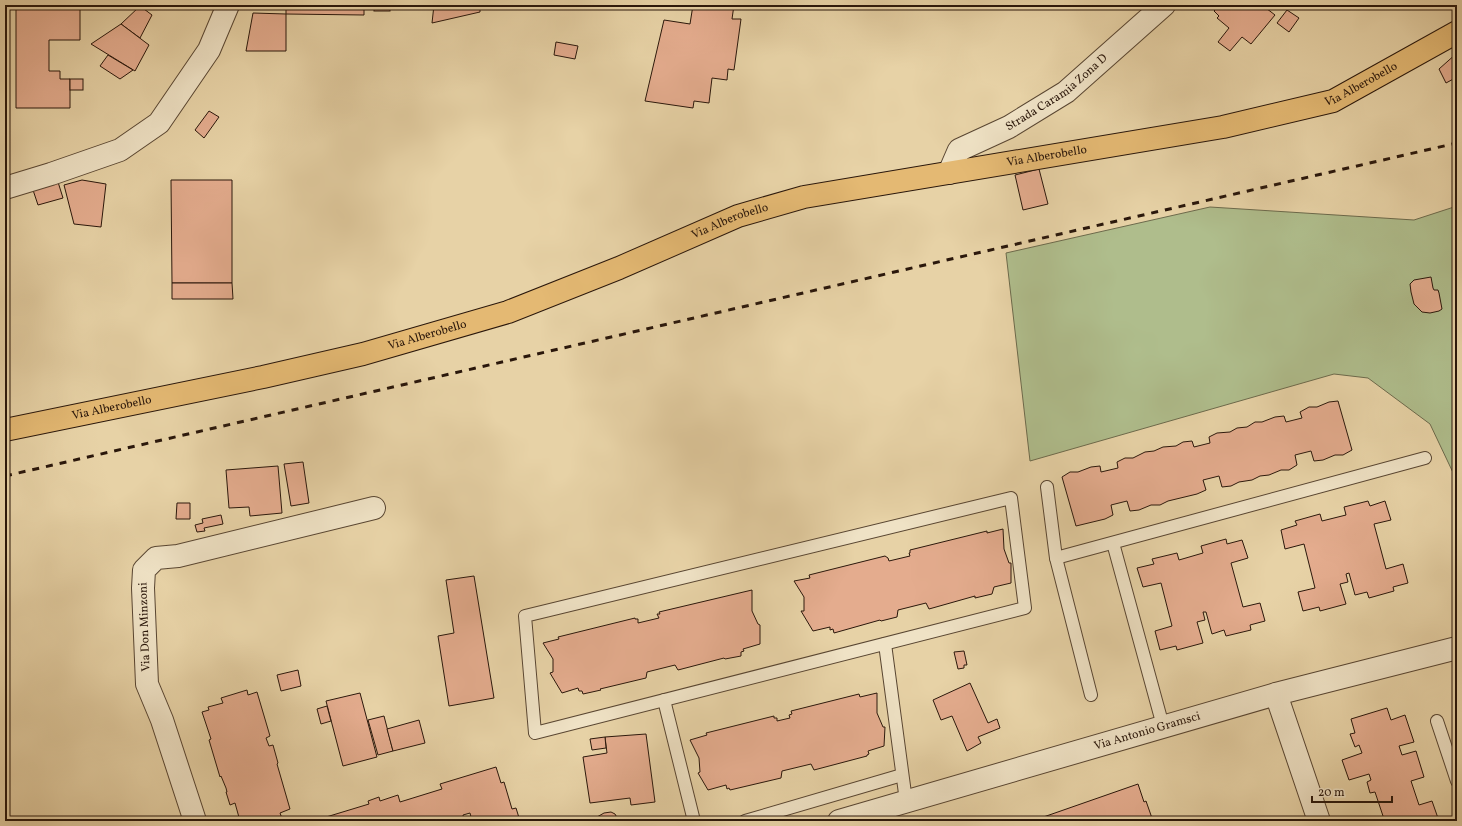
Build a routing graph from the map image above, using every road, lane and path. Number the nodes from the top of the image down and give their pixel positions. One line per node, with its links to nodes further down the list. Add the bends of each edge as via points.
1 (228, 5): 5 (street, via 209,50 159,123 120,150)
2 (1164, 5): 4 (street, Strada Caramia Zona D, via 1066,92 1009,127 958,150)
3 (1457, 32): 4 (main road, Via Alberobello, via 1333,101 1223,127)
4 (949, 173): 6 (main road, Via Alberobello, via 804,197 738,216 619,268 508,312 363,354)
5 (5, 188)
6 (5, 430)
7 (1426, 458): 10 (lane)
8 (1047, 487): 11 (lane)
9 (374, 508): 22 (street, Via Don Minzoni, via 178,556 156,558 144,570 147,684 162,720)
10 (1113, 543): 11 (lane); 18 (lane)
11 (1056, 558): 15 (lane)
12 (886, 644): 16 (lane); 16 (lane, via 1025,608 1011,498 524,616 535,733); 19 (lane)
13 (1457, 648): 14 (street, Via Antonio Gramsci)
14 (1276, 694): 18 (street, Via Antonio Gramsci); 26 (street)
15 (1091, 695)
16 (664, 700): 23 (lane)
17 (1437, 721): 20 (lane)
18 (1163, 726): 21 (street, Via Antonio Gramsci)
19 (902, 775): 21 (lane); 24 (lane)
20 (1457, 781)
21 (906, 801): 25 (street, Via Antonio Gramsci)
22 (195, 821)
23 (694, 821)
24 (745, 821)
25 (839, 821)
26 (1319, 821)

